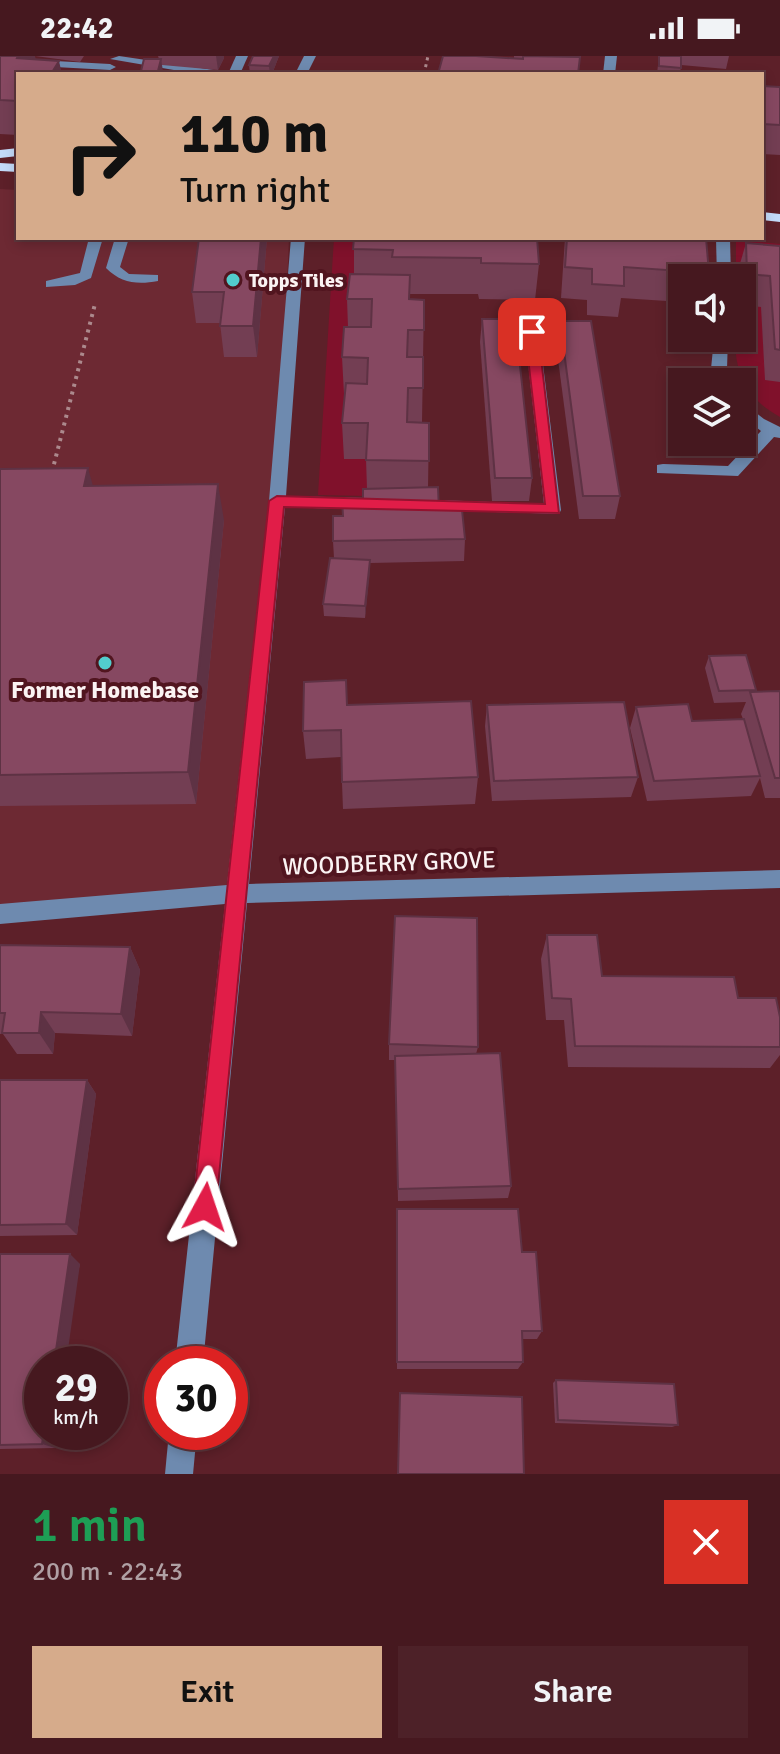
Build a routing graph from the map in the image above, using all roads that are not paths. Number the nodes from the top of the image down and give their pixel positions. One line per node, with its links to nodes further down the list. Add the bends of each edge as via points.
1 (0, 61): 2 (street)
2 (112, 64): 3 (street)
3 (192, 72)
4 (95, 240): 10 (street, via 86,275)
5 (121, 240): 9 (street, via 113,268 126,278)
6 (298, 240): 15 (street)
7 (723, 240): 8 (street)
8 (724, 264)
9 (153, 278)
10 (51, 284)
11 (488, 332): 15 (street, via 532,332 553,510)
12 (756, 421): 13 (street)
13 (776, 431): 14 (street, via 732,472)
14 (663, 469)
15 (277, 501): 17 (street)
16 (780, 879): 17 (street, WOODBERRY GROVE)
17 (235, 894): 18 (street, WOODBERRY GROVE); 19 (street)
18 (0, 914)
19 (191, 1346)
20 (181, 1450): 21 (street)
21 (179, 1474)

